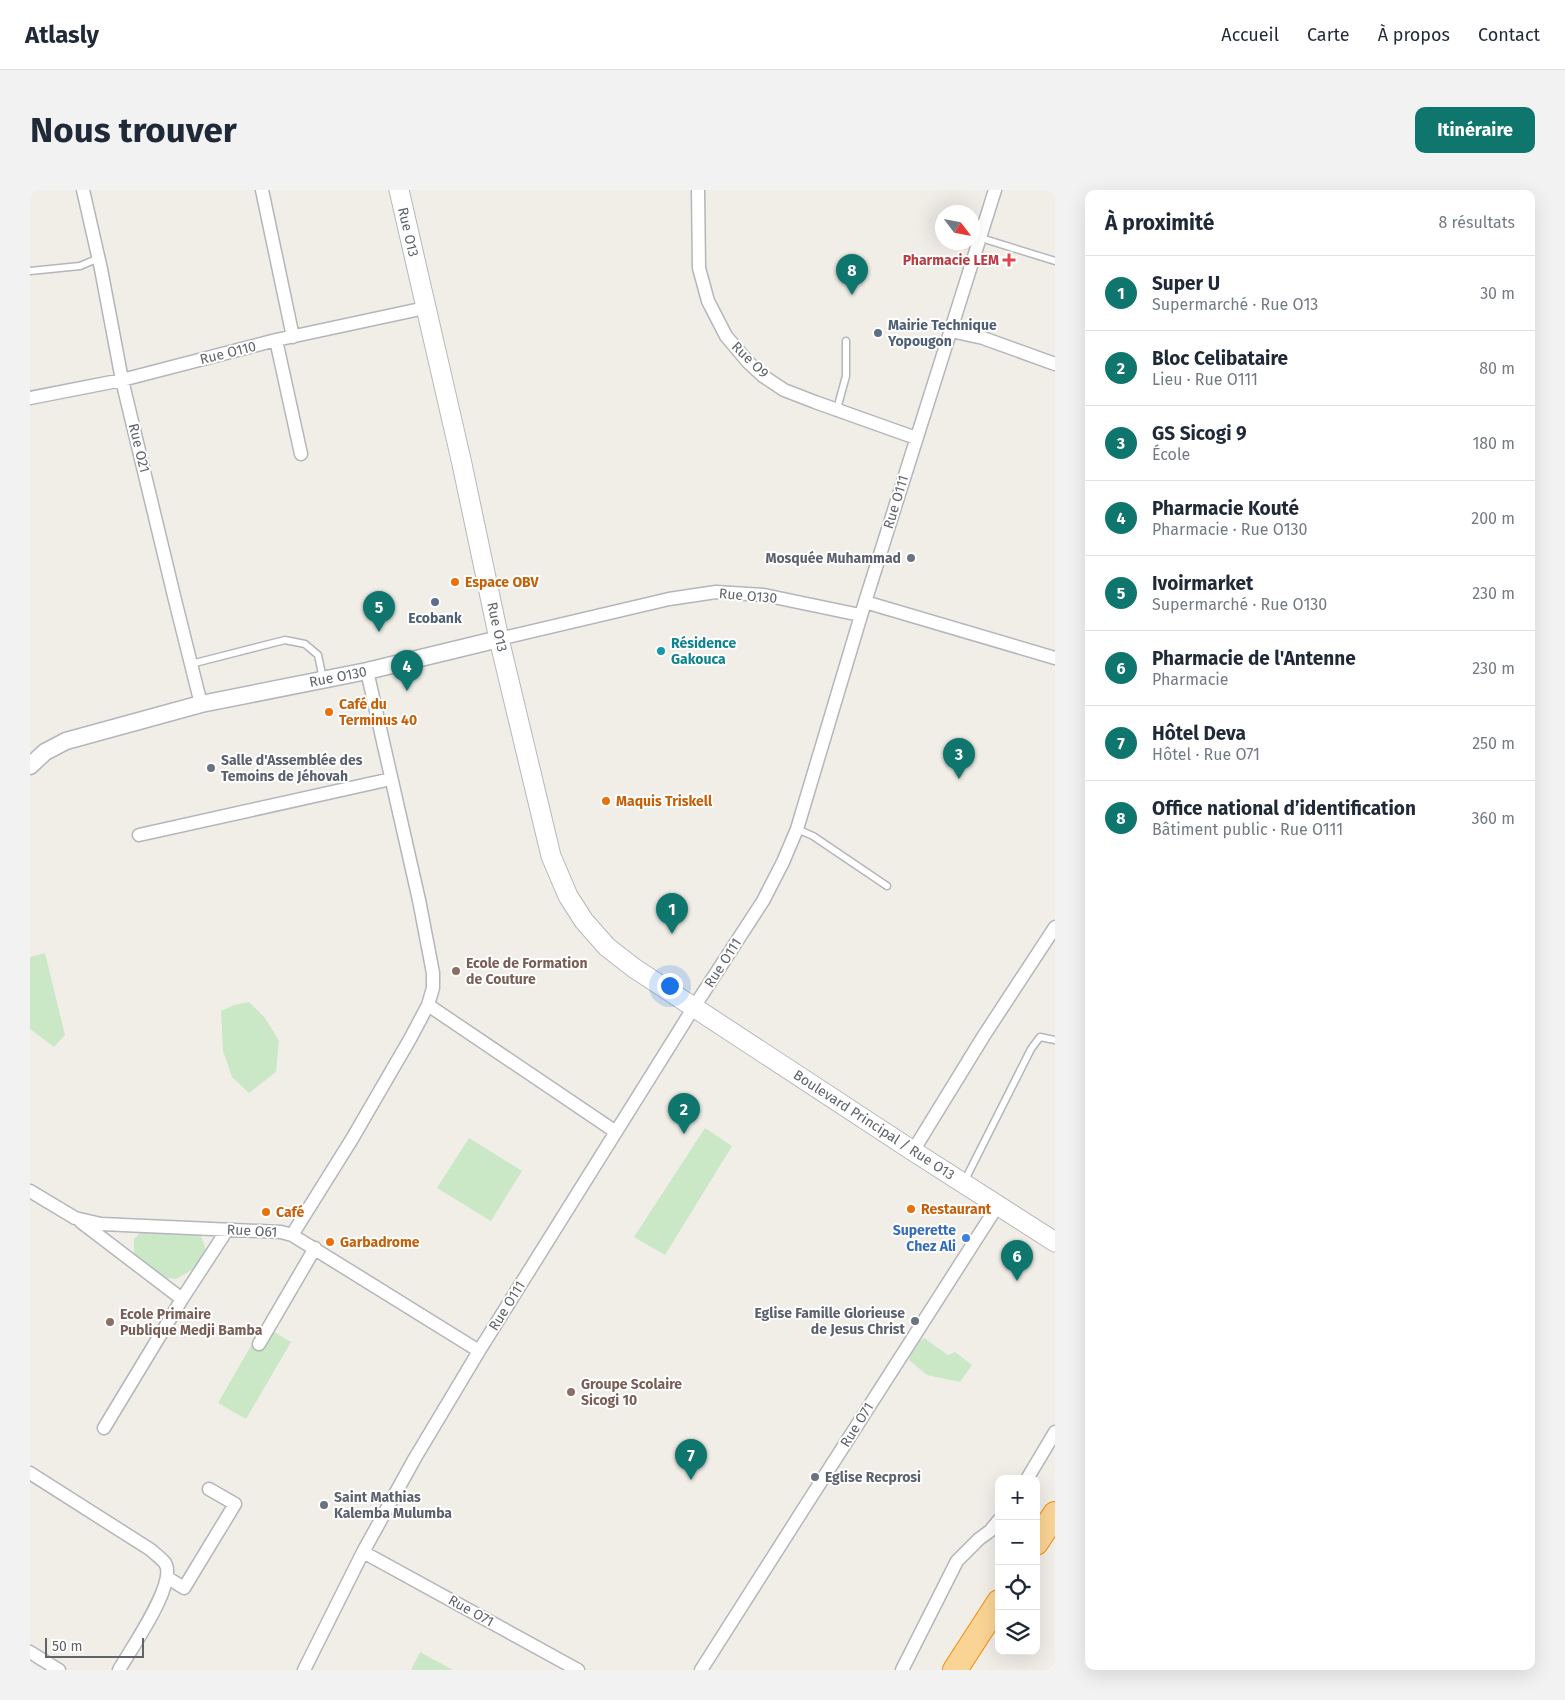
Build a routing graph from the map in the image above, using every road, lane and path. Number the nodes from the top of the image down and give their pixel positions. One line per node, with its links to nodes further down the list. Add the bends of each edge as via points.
1 (83, 190): 7 (street, Rue O21)
2 (262, 190): 12 (street)
3 (399, 190): 10 (main road, Rue O13)
4 (698, 190): 18 (street, Rue O9, via 699,268 708,301 726,336 763,376 784,390)
5 (995, 190): 6 (street, Rue O111)
6 (981, 238): 8 (lane); 11 (street, Rue O111)
7 (99, 258): 9 (lane, via 80,266); 16 (street, Rue O21)
8 (1055, 261)
9 (30, 271)
10 (426, 308): 12 (street, Rue O110); 23 (main road, Rue O13)
11 (951, 332): 15 (street, via 983,338); 19 (street, Rue O111)
12 (293, 337): 13 (street, Rue O110)
13 (276, 340): 16 (street, Rue O110); 20 (street)
14 (846, 341): 18 (lane, via 846,376)
15 (1055, 364)
16 (122, 380): 17 (street, Rue O110); 25 (street, Rue O21)
17 (30, 398)
18 (837, 409): 19 (street, Rue O9)
19 (916, 438): 21 (street, Rue O111)
20 (301, 454)
21 (865, 602): 22 (street, Rue O111); 24 (street)
22 (860, 616): 23 (street, Rue O130, via 764,595 716,592 669,599); 31 (street, Rue O111)
23 (499, 639): 26 (street, Rue O130); 36 (main road, Rue O13, via 551,856 568,896 607,947)
24 (1055, 658)
25 (191, 664): 27 (lane, via 285,640 305,644 318,655); 28 (street, Rue O21)
26 (367, 671): 27 (street, Rue O130); 30 (street)
27 (324, 680): 28 (street, Rue O130)
28 (201, 704): 29 (street, Rue O130, via 66,741 45,752)
29 (30, 766)
30 (390, 779): 32 (street); 35 (street, via 433,972)
31 (797, 829): 33 (lane, via 813,836); 36 (street, Rue O111, via 763,900)
32 (139, 835)
33 (886, 886)
34 (1055, 927): 39 (street, via 996,1015)
35 (428, 1005): 38 (street); 45 (street, via 352,1139)
36 (694, 1007): 38 (street, Rue O111); 39 (main road, Boulevard Principal / Rue O13)
37 (1055, 1040): 40 (lane, via 1040,1037 1031,1049)
38 (616, 1132): 50 (street, Rue O111)
39 (913, 1151): 40 (main road, Boulevard Principal / Rue O13)
40 (963, 1183): 42 (main road, Boulevard Principal / Rue O13)
41 (30, 1191): 43 (street, Rue O61)
42 (998, 1205): 46 (main road, Boulevard Principal / Rue O13); 67 (street, Rue O71)
43 (75, 1218): 44 (street, Rue O61, via 101,1224); 48 (street)
44 (227, 1230): 45 (street, Rue O61); 48 (street)
45 (292, 1235): 47 (street, Rue O61)
46 (1055, 1242)
47 (315, 1248): 49 (street); 50 (street, Rue O61)
48 (182, 1299): 51 (street)
49 (259, 1344)
50 (479, 1351): 59 (street, Rue O111)
51 (104, 1428)
52 (1055, 1432): 54 (street)
53 (30, 1473): 60 (street, via 151,1550 166,1564)
54 (1029, 1475)
55 (209, 1489): 60 (street, via 235,1504 184,1588)
56 (1055, 1514): 58 (highway)
57 (995, 1525): 68 (street, via 957,1561)
58 (1040, 1537)
59 (363, 1552): 65 (street, Rue O111); 66 (street, Rue O71)
60 (168, 1578): 64 (street, via 160,1601)
61 (995, 1608): 69 (highway)
62 (30, 1652): 63 (street)
63 (59, 1670)
64 (119, 1670)
65 (304, 1670)
66 (578, 1670)
67 (701, 1670)
68 (902, 1670)
69 (955, 1670)

